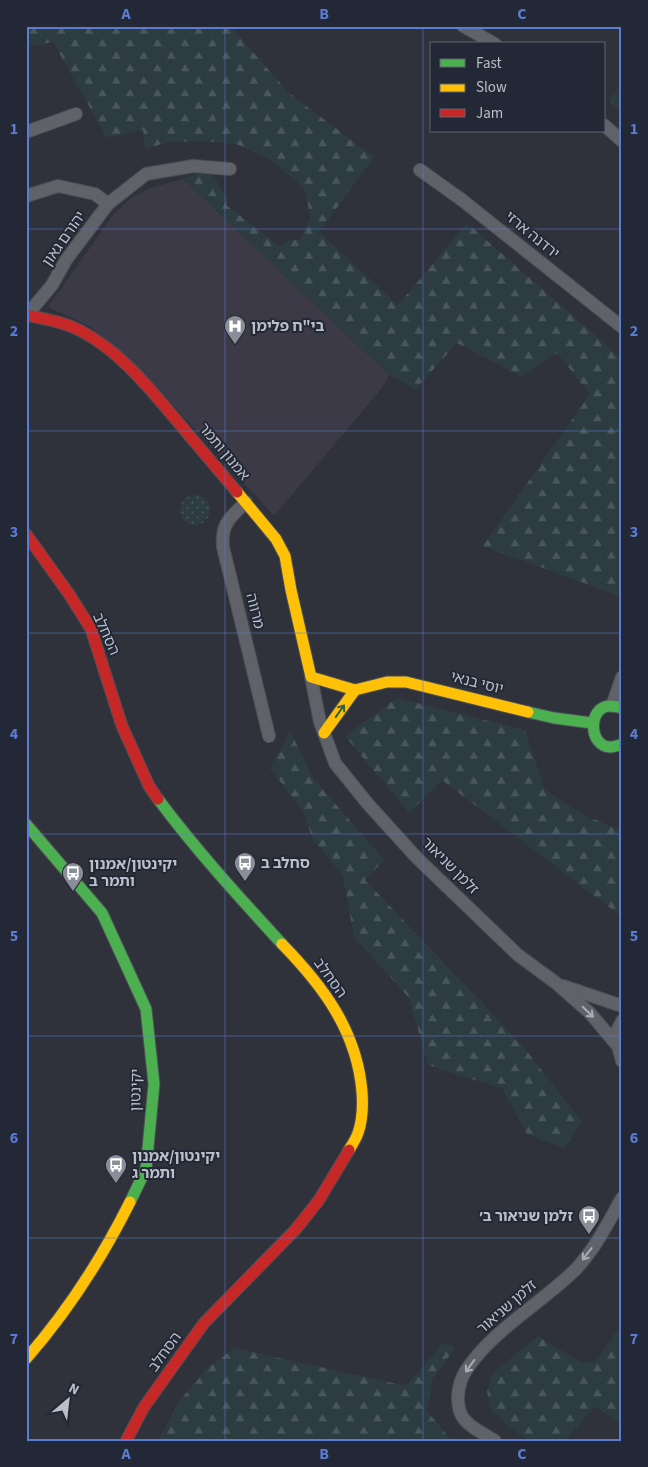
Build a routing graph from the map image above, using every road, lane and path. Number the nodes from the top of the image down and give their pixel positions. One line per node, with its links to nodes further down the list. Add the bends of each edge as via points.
1 (463, 26): 2 (street)
2 (491, 42)
3 (76, 114): 5 (street)
4 (606, 127): 6 (street)
5 (26, 132)
6 (622, 141)
7 (230, 170): 10 (street, יהורם גאון, via 194,166 146,174)
8 (420, 170): 12 (street, ירדנה ארזי)
9 (26, 196): 10 (street, יהורם גאון, via 58,186 95,194)
10 (108, 204): 11 (street, יהורם גאון, via 66,260 52,286)
11 (26, 315): 13 (street, אמנון ותמר, via 85,332 103,344 147,385)
12 (622, 327)
13 (246, 502): 15 (street, אמנון ותמר, via 276,539 285,556); 21 (street, מרווה, via 227,521 222,533 223,547)
14 (26, 534): 31 (street, הסחלב, via 91,629 122,726 149,786 182,831 299,961 332,1004 350,1038 360,1074 363,1110 358,1133 344,1161 296,1228 204,1323 144,1407)
15 (311, 678): 17 (street, יוסי בנאי); 20 (street, זלמן שניאור)
16 (622, 678): 18 (street)
17 (355, 690): 19 (street, יוסי בנאי, via 387,682 406,682 554,718); 20 (street, one-way to 17)
18 (617, 707): 19 (street, via 601,709)
19 (592, 723): 22 (street, via 598,741 610,747)
20 (324, 733): 24 (street, זלמן שניאור, via 336,763 417,858 518,956)
21 (269, 736)
22 (622, 745)
23 (26, 824): 30 (street, יקינטון, via 102,913 146,1009 154,1084 146,1169 88,1276)
24 (556, 983): 25 (street); 27 (street, זלמן שניאור, one-way to 27, via 590,1013)
25 (622, 1006)
26 (622, 1021): 27 (street, via 615,1035)
27 (616, 1044): 28 (street, זלמן שניאור)
28 (622, 1061)
29 (622, 1198): 32 (street, זלמן שניאור, one-way to 32, via 575,1270 480,1352 464,1373 458,1405 462,1417)
30 (26, 1359)
31 (126, 1441)
32 (495, 1441)

